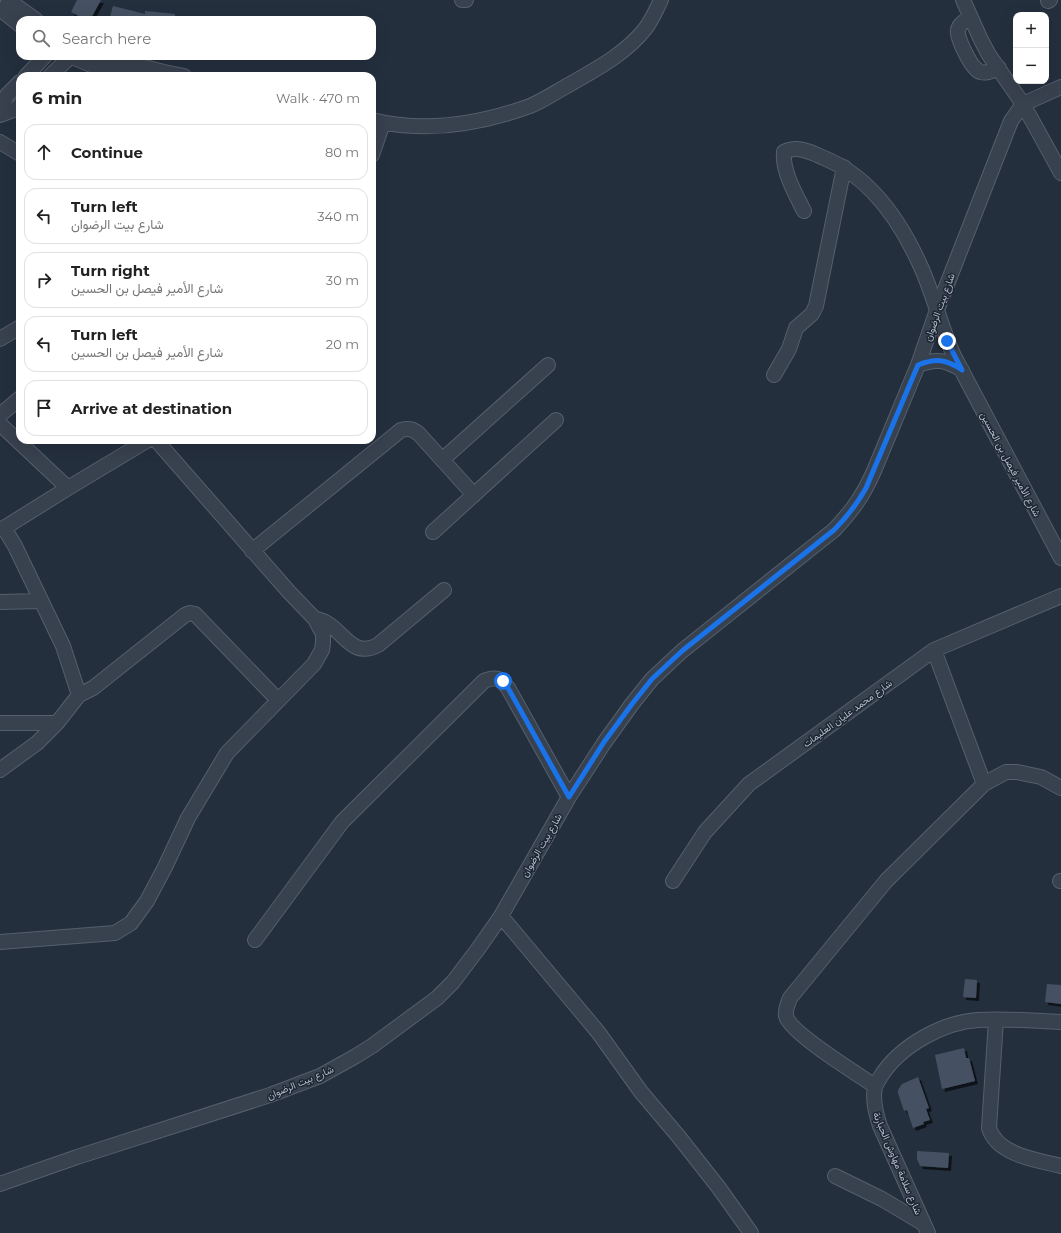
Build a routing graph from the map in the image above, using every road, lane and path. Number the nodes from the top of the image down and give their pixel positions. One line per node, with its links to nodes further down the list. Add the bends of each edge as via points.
1 (8, 0): 7 (street)
2 (462, 0): 3 (street)
3 (466, 0)
4 (661, 0): 24 (street, via 644,30 624,50 531,106 446,125 402,126)
5 (963, 0): 8 (street)
6 (0, 9): 9 (street)
7 (30, 16)
8 (970, 17): 14 (street, via 989,55); 14 (street, via 962,22 957,33 973,66 984,73)
9 (16, 22)
10 (41, 60): 15 (street)
11 (67, 60): 16 (street)
12 (80, 60): 17 (street)
13 (116, 60): 18 (street)
14 (999, 68): 21 (street)
15 (30, 72)
16 (54, 72)
17 (123, 72)
18 (164, 72)
19 (16, 86): 23 (street, via 7,95)
20 (1061, 87): 21 (street)
21 (1023, 104): 29 (street); 31 (street, شارع بيت الرضوان, via 1011,121 1003,140)
22 (16, 109): 23 (street)
23 (0, 114)
24 (378, 122): 25 (street)
25 (376, 133)
26 (0, 142): 27 (street)
27 (16, 152)
28 (844, 167): 30 (street, شارع الأمير فيصل بن الحسين, via 802,149 784,152 783,159 790,182); 31 (street, شارع الأمير فيصل بن الحسين, via 871,190 889,210 921,267); 37 (street, via 816,306 812,314 796,328 789,349)
29 (1061, 173)
30 (804, 212)
31 (937, 310): 35 (street, شارع بيت الرضوان); 36 (street, شارع الأمير فيصل بن الحسين, via 947,341)
32 (16, 329): 33 (street)
33 (0, 339)
34 (548, 364): 46 (street)
35 (918, 365): 36 (street, via 941,360); 66 (street, شارع بيت الرضوان, via 866,488 848,516 834,530 682,651 652,679 604,742)
36 (962, 370): 52 (street, شارع الأمير فيصل بن الحسين)
37 (774, 375)
38 (16, 402): 39 (street)
39 (0, 416)
40 (556, 420): 48 (street)
41 (0, 424): 42 (street)
42 (16, 439)
43 (21, 444): 47 (street)
44 (141, 444): 47 (street)
45 (159, 444): 51 (street)
46 (442, 460): 48 (street); 51 (street, via 414,430 401,430)
47 (68, 488): 49 (street)
48 (474, 495): 50 (street)
49 (2, 528): 55 (street, via 15,546)
50 (433, 532)
51 (252, 551): 57 (street)
52 (1061, 558)
53 (444, 590): 57 (street, via 378,645 368,649 350,644 326,621)
54 (1061, 596): 58 (street, شارع محمد عليان العليمات)
55 (40, 601): 56 (street); 59 (street, via 63,646)
56 (0, 602)
57 (315, 619): 60 (street, via 323,634 322,650 314,664)
58 (934, 650): 64 (street); 67 (street, شارع محمد عليان العليمات, via 750,784 705,832)
59 (79, 695): 60 (street, via 92,688 190,613 195,614); 62 (street)
60 (278, 700): 70 (street, via 228,753 188,818 147,902 131,923 115,933)
61 (0, 723): 62 (street)
62 (57, 724): 63 (street, via 38,743)
63 (0, 770)
64 (984, 784): 65 (street, via 1006,772 1017,772 1042,777); 73 (street, via 886,881 790,998 786,1008 789,1022 799,1031 819,1048)
65 (1061, 788)
66 (569, 797): 68 (street, شارع بيت الرضوان); 69 (street, via 508,688 503,681 490,678 484,681 342,822)
67 (673, 881)
68 (501, 916): 76 (street, شارع بيت الرضوان, via 478,950 437,998 372,1046 320,1076 270,1095); 78 (street, via 594,1027 641,1092 719,1188)
69 (255, 940)
70 (0, 942)
71 (996, 1020): 72 (street, شارع سلامة مهاوش الحبارنة); 73 (street, شارع سلامة مهاوش الحبارنة, via 959,1023 926,1036 885,1069); 74 (street, via 989,1128 992,1135 998,1143 1017,1155)
72 (1061, 1022)
73 (876, 1086): 77 (street, شارع سلامة مهاوش الحبارنة, via 875,1106 880,1126)
74 (1061, 1166)
75 (835, 1176): 77 (street, via 882,1199)
76 (0, 1184)
77 (926, 1229)
78 (751, 1233)

